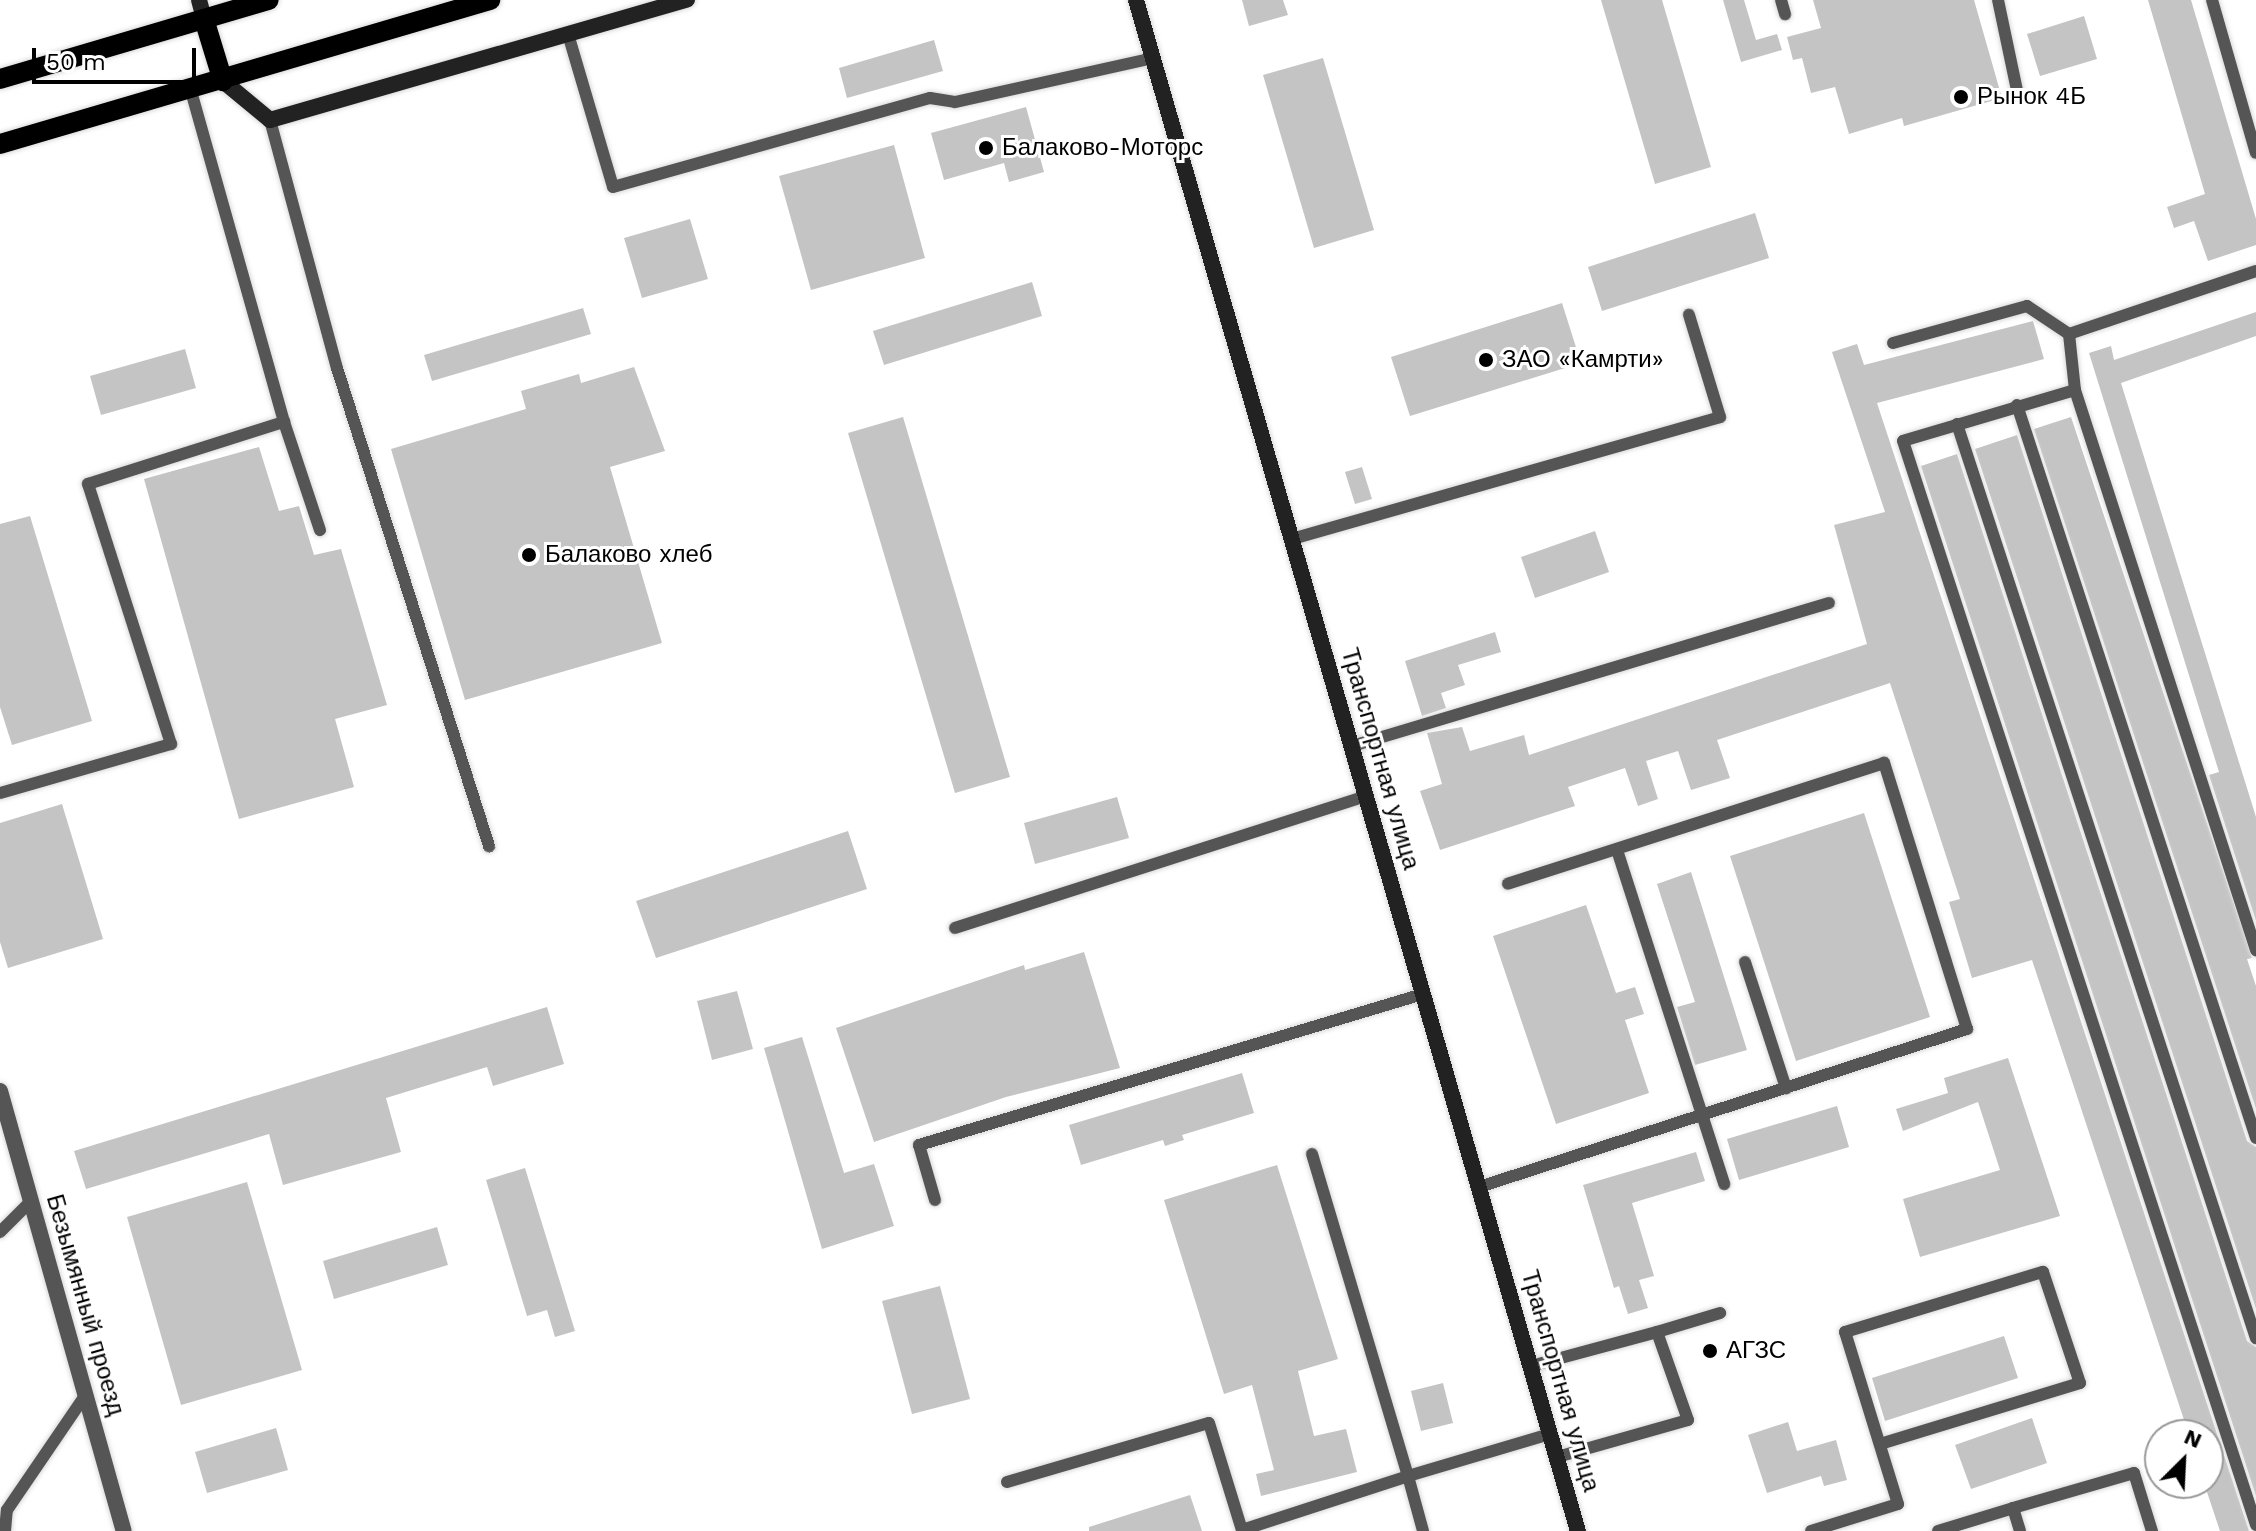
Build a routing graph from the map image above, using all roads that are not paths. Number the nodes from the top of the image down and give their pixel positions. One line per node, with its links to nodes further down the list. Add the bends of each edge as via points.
1 (269, 0): 8 (main road)
2 (490, 0): 13 (main road)
3 (687, 0): 10 (main road)
4 (1136, 0): 11 (main road, Транспортная улица)
5 (1781, 0): 9 (lane)
6 (1998, 0): 14 (lane)
7 (2212, 0): 18 (lane)
8 (201, 10): 12 (main road); 13 (main road)
9 (1785, 14)
10 (568, 34): 11 (lane, via 613,187 930,98 955,102); 16 (main road)
11 (1153, 58): 28 (main road, Транспортная улица)
12 (0, 79)
13 (223, 81): 15 (main road); 16 (main road)
14 (2017, 90)
15 (191, 91): 17 (main road); 25 (lane)
16 (270, 120): 33 (lane, via 337,368)
17 (0, 144)
18 (2256, 153)
19 (2256, 271): 21 (lane)
20 (1689, 315): 28 (lane, via 1720,417)
21 (2069, 334): 22 (lane, via 2027,306); 23 (lane)
22 (1893, 343)
23 (2075, 390): 24 (lane); 37 (lane)
24 (2017, 405): 26 (lane); 43 (lane)
25 (284, 422): 27 (lane); 31 (lane, via 88,484 171,744)
26 (1957, 424): 52 (lane); 61 (lane, via 1903,441)
27 (320, 530)
28 (1292, 539): 30 (main road, Транспортная улица)
29 (1829, 603): 30 (lane)
30 (1352, 746): 32 (main road, Транспортная улица)
31 (0, 793)
32 (1366, 796): 36 (lane); 39 (main road, Транспортная улица)
33 (489, 846)
34 (1617, 850): 35 (lane); 40 (lane, via 1884,763 1967,1029); 42 (lane)
35 (1508, 884)
36 (955, 928)
37 (2256, 950)
38 (1745, 962): 40 (lane)
39 (1423, 994): 46 (main road, Транспортная улица); 47 (lane, via 919,1145)
40 (1786, 1088): 42 (lane)
41 (0, 1091): 48 (street, Безымянный проезд)
42 (1703, 1114): 45 (lane); 46 (lane)
43 (2256, 1138)
44 (1312, 1154): 58 (lane)
45 (1724, 1184)
46 (1479, 1187): 53 (main road, Транспортная улица)
47 (935, 1200)
48 (31, 1201): 49 (lane); 54 (street, Безымянный проезд)
49 (0, 1232)
50 (1720, 1313): 51 (lane)
51 (1657, 1332): 53 (lane); 57 (lane, via 1688,1420)
52 (2256, 1338)
53 (1531, 1366): 55 (main road, Транспортная улица)
54 (86, 1394): 62 (lane, via 7,1510); 63 (street, Безымянный проезд)
55 (1550, 1434): 57 (main road, Транспортная улица); 58 (lane)
56 (1880, 1444): 56 (lane, via 1845,1332 2043,1272 2080,1383); 67 (lane, via 1898,1504)
57 (1557, 1457): 66 (main road, Транспортная улица)
58 (1408, 1476): 64 (lane); 65 (lane)
59 (1007, 1482): 64 (lane, via 1209,1423)
60 (2013, 1508): 68 (lane); 69 (lane); 70 (lane, via 2134,1473)
61 (2256, 1525)
62 (5, 1531)
63 (124, 1531)
64 (1242, 1531)
65 (1423, 1531)
66 (1578, 1531)
67 (1811, 1531)
68 (1938, 1531)
69 (2020, 1531)
70 (2152, 1531)

